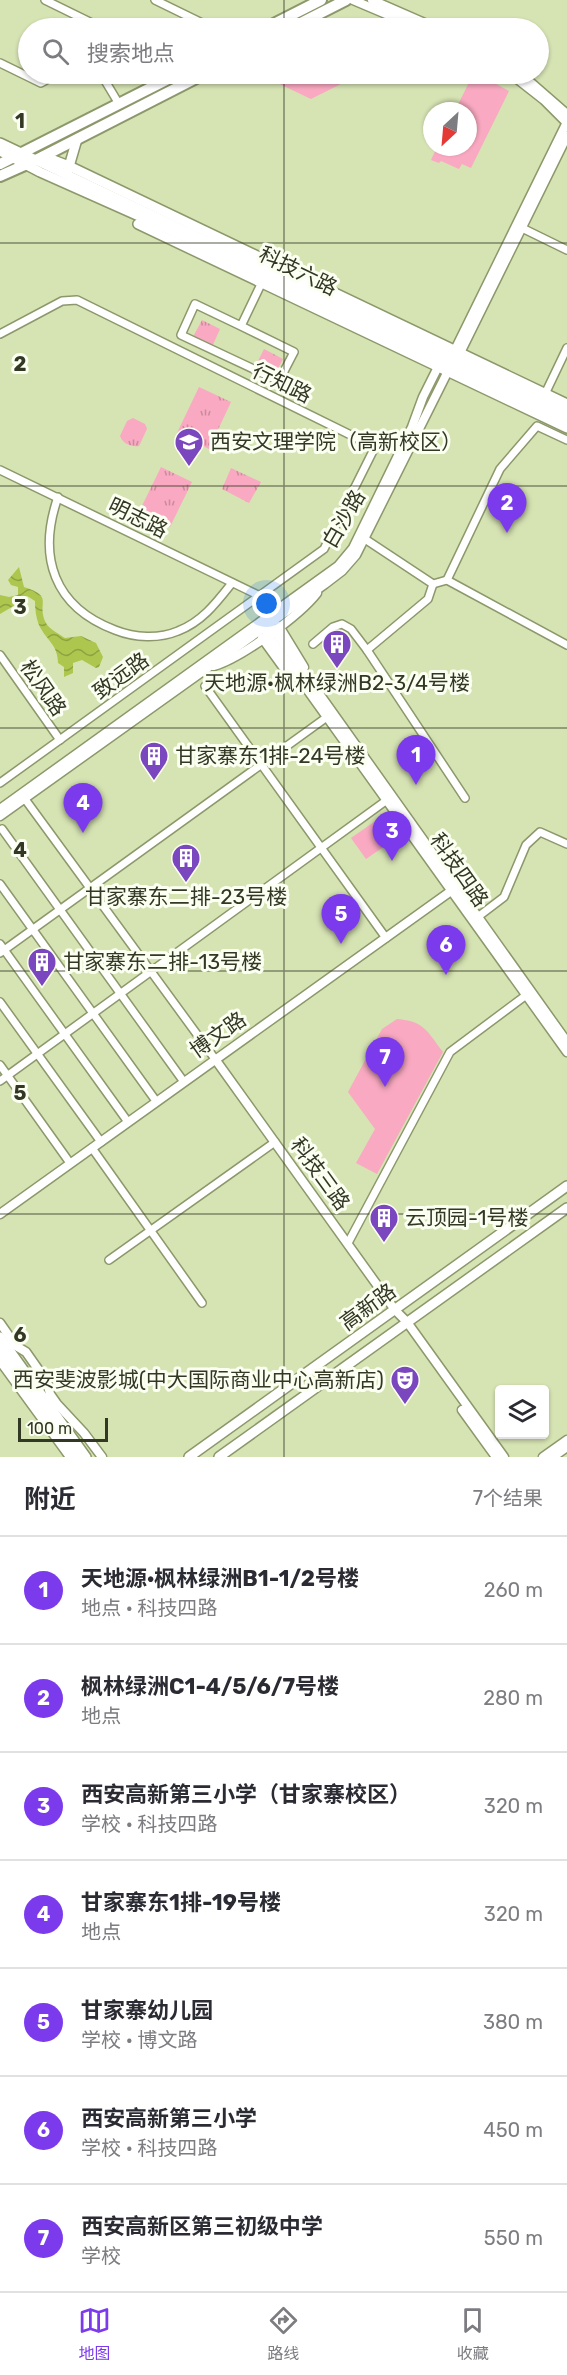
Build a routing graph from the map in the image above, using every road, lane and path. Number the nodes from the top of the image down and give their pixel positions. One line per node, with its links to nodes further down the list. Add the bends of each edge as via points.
1 (45, 0): 7 (street)
2 (155, 0): 8 (street)
3 (321, 0): 9 (main road)
4 (346, 0): 10 (main road)
5 (353, 0): 11 (street)
6 (372, 0): 12 (street)
7 (82, 18)
8 (192, 18)
9 (286, 18)
10 (311, 18)
11 (395, 18)
12 (413, 18)
13 (0, 63): 14 (street)
14 (18, 72)
15 (107, 84): 20 (street)
16 (158, 84): 20 (main road)
17 (184, 84): 24 (main road)
18 (524, 84): 22 (street)
19 (532, 84): 21 (street)
20 (119, 104): 27 (main road)
21 (567, 114)
22 (567, 122): 39 (street, 白沙路)
23 (567, 136): 33 (street, 白沙路)
24 (77, 139): 28 (main road); 31 (main road)
25 (0, 143): 27 (main road)
26 (0, 151): 27 (main road)
27 (17, 155): 28 (main road, 科技六路); 29 (main road); 30 (main road)
28 (39, 158): 30 (main road); 31 (main road, 科技六路)
29 (0, 164)
30 (22, 166): 32 (main road); 35 (main road)
31 (68, 171): 35 (main road, 科技六路); 39 (main road)
32 (0, 176)
33 (522, 228): 34 (street); 39 (street, 白沙路)
34 (567, 250)
35 (265, 276): 36 (street); 39 (main road, 科技六路); 40 (main road, 科技六路)
36 (241, 326): 36 (street, via 195,304 181,335 279,381 294,352)
37 (0, 334): 53 (street, 行知路, via 62,301 76,300 375,447 324,549)
38 (567, 348): 41 (street)
39 (454, 359): 40 (main road, 科技六路); 41 (main road); 43 (main road, 科技六路); 44 (main road, 科技六路); 45 (main road); 49 (street, 白沙路)
40 (439, 363): 54 (street, 白沙路, via 353,548)
41 (546, 394): 42 (main road)
42 (567, 404)
43 (567, 412)
44 (567, 420)
45 (567, 428)
46 (567, 440): 50 (street, via 537,426 522,443 500,469)
47 (1, 470): 48 (street, 明志路)
48 (58, 497): 51 (street, 明志路); 51 (street, via 49,528 56,580 76,608 106,627 134,635 178,632 206,614)
49 (365, 539): 52 (street); 54 (street, 白沙路, via 342,571)
50 (447, 579): 52 (street); 56 (street)
51 (232, 583): 53 (street, 明志路)
52 (433, 584): 57 (street, via 428,599)
53 (260, 596): 62 (street, 致远路)
54 (267, 628): 59 (street, 科技四路); 59 (street, via 283,667); 65 (street, 白沙路); 65 (street, 白沙路)
55 (313, 644): 57 (street, via 342,624)
56 (567, 645)
57 (367, 650): 66 (street)
58 (0, 655): 62 (street, 松风路)
59 (302, 675): 61 (street, 科技四路); 75 (street, 科技四路)
60 (205, 686): 63 (street)
61 (327, 717): 63 (street); 67 (street, 科技四路)
62 (60, 740): 64 (street, 致远路)
63 (262, 764): 72 (street); 74 (street)
64 (0, 783)
65 (23, 796): 68 (street, 白沙路); 69 (street, 白沙路); 74 (street)
66 (465, 798)
67 (387, 800): 72 (street); 75 (street, 科技四路)
68 (0, 808)
69 (0, 816)
70 (2, 828): 76 (street)
71 (567, 844): 77 (street, via 540,832 526,845 504,897)
72 (320, 848): 79 (street); 81 (street)
73 (0, 884): 78 (street)
74 (90, 888): 76 (street); 81 (street)
75 (455, 888): 77 (street, 科技四路); 79 (street, 博文路); 82 (street, 科技四路)
76 (60, 909): 78 (street); 83 (street)
77 (478, 916): 82 (street, 科技四路)
78 (33, 929): 80 (street); 85 (street)
79 (386, 938): 90 (street, 博文路)
80 (1, 949): 86 (street)
81 (151, 972): 83 (street); 90 (street)
82 (528, 993): 87 (street, 科技四路); 88 (street, 科技四路); 105 (street, via 450,1052)
83 (120, 994): 85 (street); 94 (street)
84 (0, 1002): 89 (street)
85 (93, 1013): 86 (street); 95 (street)
86 (64, 1034): 89 (street); 96 (street)
87 (567, 1042)
88 (567, 1052)
89 (37, 1054): 92 (street); 97 (street)
90 (215, 1059): 94 (street, 博文路); 98 (street, 科技三路)
91 (0, 1065): 92 (street)
92 (8, 1076): 93 (street); 100 (street)
93 (0, 1081)
94 (184, 1082): 95 (street, 博文路)
95 (156, 1101): 96 (street, 博文路)
96 (128, 1122): 97 (street, 博文路)
97 (100, 1142): 99 (street, 博文路)
98 (275, 1142): 104 (street); 105 (street, 科技三路)
99 (92, 1148): 100 (street, 博文路); 104 (street)
100 (70, 1163): 103 (street, 博文路)
101 (567, 1186): 108 (main road, 高新路)
102 (567, 1208): 110 (main road, 高新路)
103 (0, 1215)
104 (151, 1230): 106 (street); 107 (street)
105 (348, 1243): 108 (street, 科技三路)
106 (109, 1260)
107 (202, 1303)
108 (395, 1310): 110 (street, 科技三路); 120 (main road, 高新路)
109 (0, 1323): 119 (street, via 16,1346 26,1352 57,1404)
110 (404, 1323): 121 (main road, 高新路); 122 (street, 科技三路); 123 (street, 科技三路)
111 (0, 1337): 118 (main road)
112 (0, 1349): 117 (main road)
113 (0, 1361): 116 (street)
114 (567, 1440): 124 (street)
115 (567, 1447): 125 (street)
116 (70, 1457)
117 (78, 1457)
118 (86, 1457)
119 (102, 1457)
120 (189, 1457)
121 (219, 1457)
122 (496, 1457)
123 (504, 1457)
124 (543, 1457)
125 (553, 1457)

